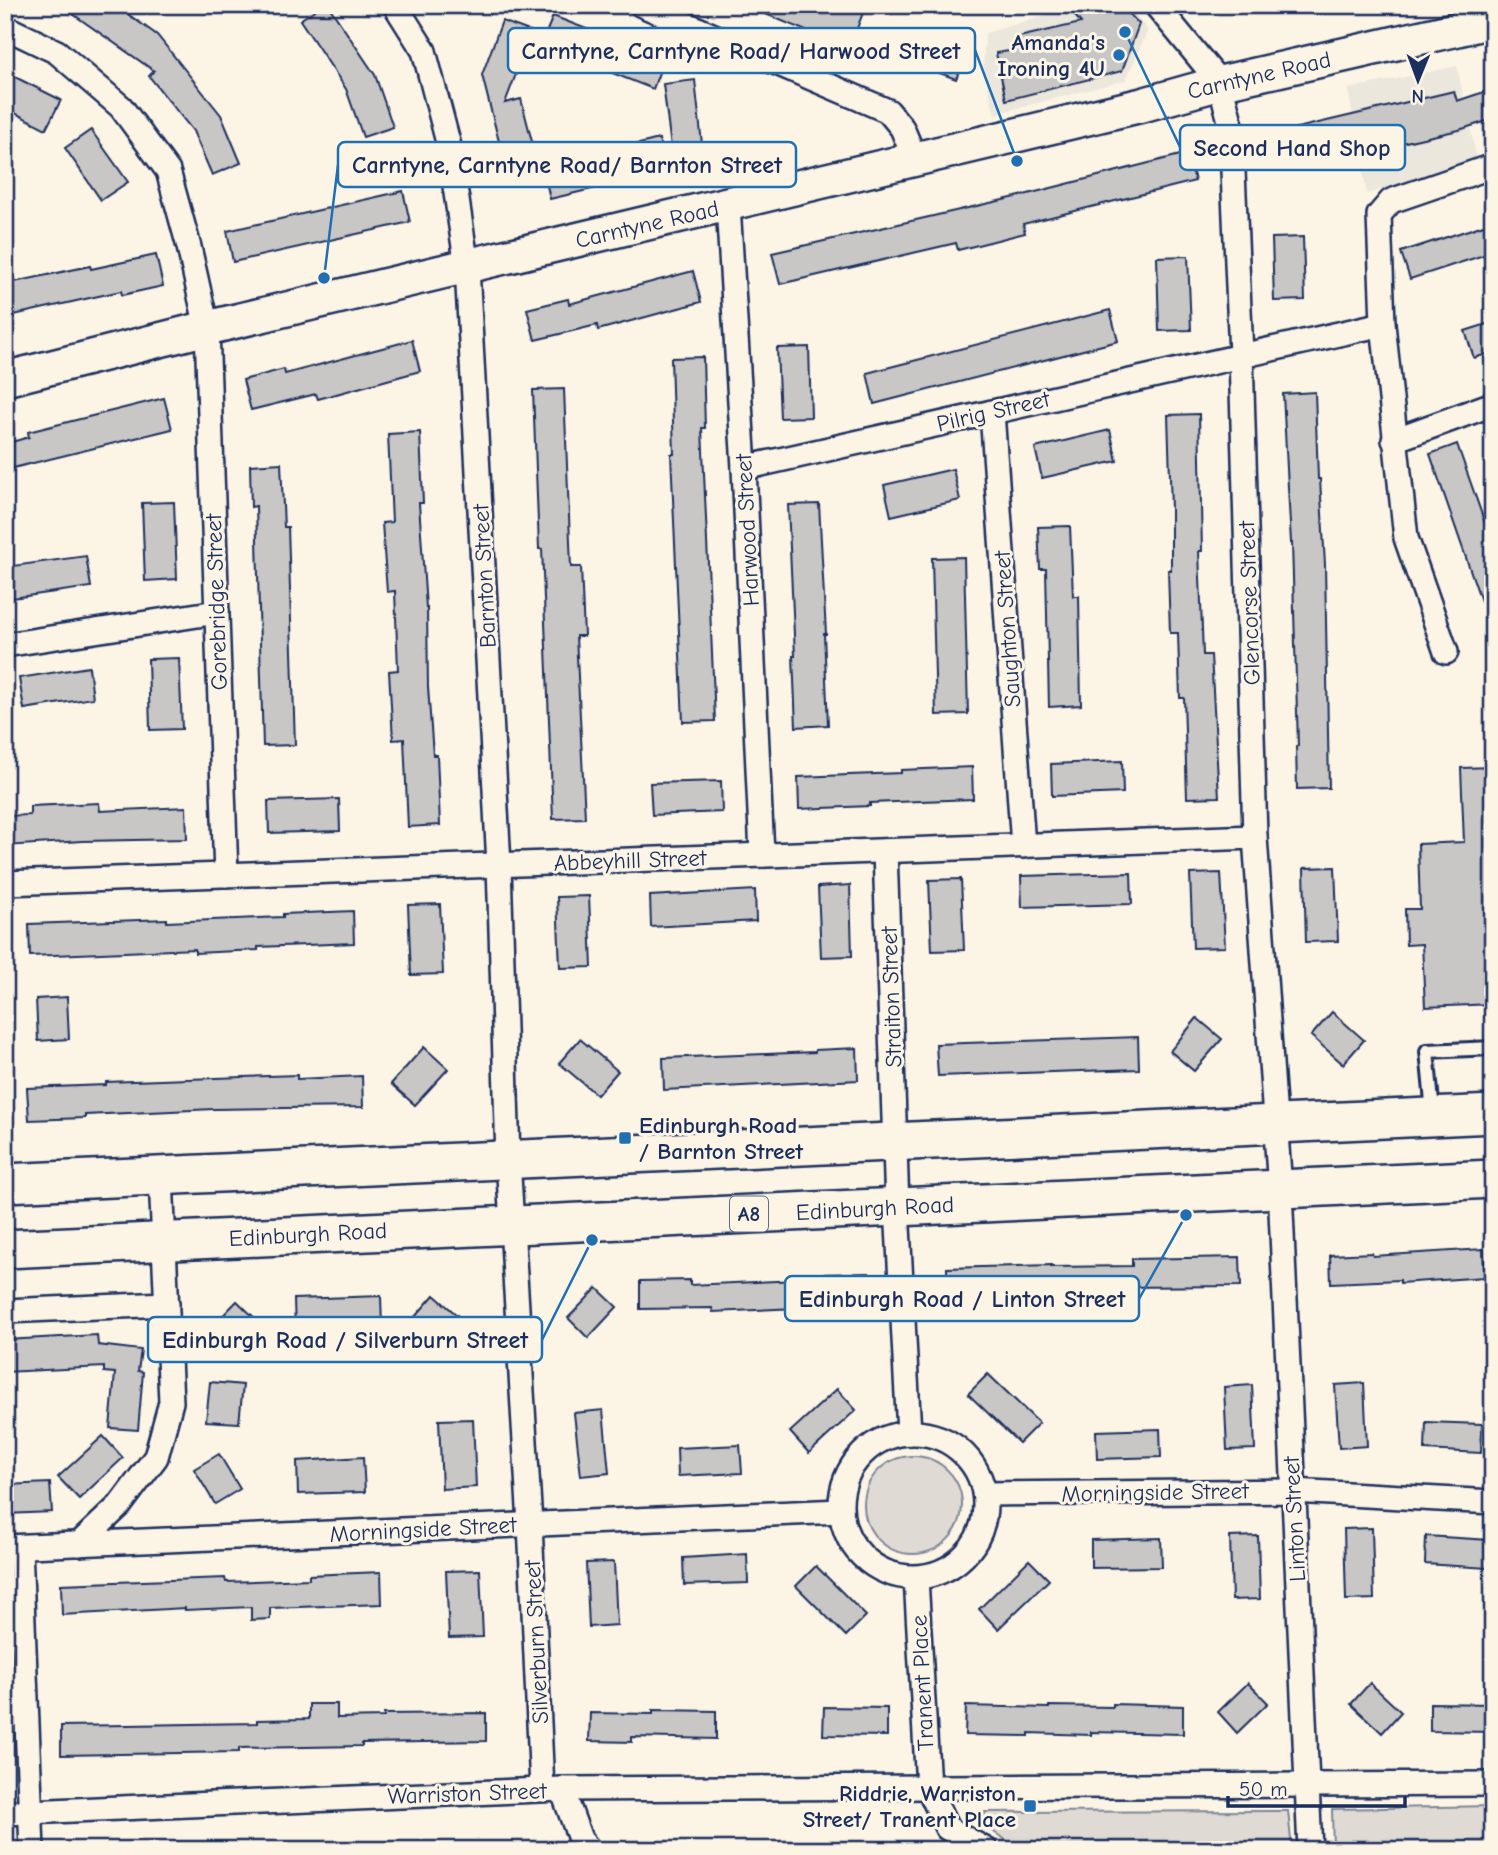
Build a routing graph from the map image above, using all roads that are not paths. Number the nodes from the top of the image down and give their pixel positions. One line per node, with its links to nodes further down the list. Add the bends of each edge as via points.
1 (395, 5): 10 (street, Barnton Street, via 424,51 449,146)
2 (642, 5): 7 (street, via 888,111 902,128)
3 (1156, 5): 6 (street)
4 (1493, 22): 6 (street, Carntyne Road)
5 (5, 27): 12 (street, Gorebridge Street, via 57,52 121,107 168,171)
6 (1220, 83): 7 (street, Carntyne Road); 13 (street, Glencorse Street, via 1231,125)
7 (915, 159): 9 (street, Carntyne Road)
8 (1493, 166): 11 (street, via 1391,201 1379,215)
9 (728, 205): 10 (street, Carntyne Road); 18 (street, Harwood Street)
10 (467, 267): 12 (street, Carntyne Road); 26 (street, Barnton Street)
11 (1383, 324): 13 (street, Pilrig Street); 17 (street)
12 (207, 328): 14 (street, Carntyne Road); 19 (street, Gorebridge Street)
13 (1241, 355): 16 (street, Pilrig Street); 22 (street, Glencorse Street)
14 (5, 379)
15 (1493, 404): 17 (street)
16 (992, 412): 18 (street, Pilrig Street); 23 (street, Saughton Street)
17 (1394, 440): 21 (street, via 1406,538)
18 (744, 468): 25 (street, Harwood Street)
19 (217, 612): 20 (street); 27 (street, Gorebridge Street)
20 (5, 645)
21 (1446, 652)
22 (1255, 838): 23 (street, Abbeyhill Street); 32 (street, Glencorse Street)
23 (1023, 846): 24 (street, Abbeyhill Street)
24 (885, 851): 25 (street, Abbeyhill Street); 33 (street, Straiton Street)
25 (762, 855): 26 (street, Abbeyhill Street)
26 (499, 865): 27 (street, Abbeyhill Street); 34 (street, Barnton Street)
27 (226, 875): 28 (street, Abbeyhill Street)
28 (5, 883)
29 (1493, 1048): 31 (lane, via 1427,1051)
30 (1493, 1114): 31 (main road)
31 (1433, 1117): 32 (main road)
32 (1276, 1124): 33 (main road); 38 (street, Linton Street)
33 (897, 1143): 34 (main road); 39 (street, Straiton Street)
34 (508, 1159): 35 (main road); 40 (street, Silverburn Street)
35 (161, 1177): 37 (main road); 41 (street)
36 (1493, 1179): 38 (main road, Edinburgh Road / A8)
37 (5, 1183)
38 (1280, 1189): 39 (main road, Edinburgh Road / A8); 46 (street, Linton Street)
39 (897, 1207): 40 (main road, Edinburgh Road / A8); 45 (street, Straiton Street)
40 (512, 1224): 41 (main road, Edinburgh Road / A8); 50 (street, Silverburn Street)
41 (164, 1241): 42 (main road, Edinburgh Road / A8); 43 (street)
42 (5, 1249)
43 (167, 1304): 44 (street); 51 (street, via 170,1402 156,1457 120,1504)
44 (5, 1311)
45 (909, 1433): 47 (street, via 930,1435 967,1456); 49 (street, via 887,1438 867,1450 852,1467 843,1488)
46 (1293, 1490): 47 (street, Morningside Street); 48 (street, Morningside Street); 55 (street, Linton Street)
47 (985, 1494): 53 (street, via 981,1530 961,1560 940,1573)
48 (1493, 1502)
49 (841, 1511): 50 (street, Morningside Street); 53 (street, via 857,1552 894,1575)
50 (530, 1524): 51 (street, Morningside Street); 57 (street, Silverburn Street)
51 (79, 1544): 52 (street, Morningside Street)
52 (13, 1547): 58 (street)
53 (916, 1578): 56 (street, Tranent Place)
54 (1493, 1784): 55 (street, Warriston Street)
55 (1308, 1786): 56 (street, Warriston Street); 63 (street, Linton Street)
56 (928, 1787): 57 (street, Warriston Street); 62 (street, via 947,1828)
57 (552, 1789): 58 (street, Warriston Street); 61 (street, Silverburn Street)
58 (29, 1812): 59 (street, Warriston Street); 60 (street)
59 (5, 1813)
60 (32, 1850)
61 (589, 1850)
62 (986, 1850)
63 (1310, 1850)

